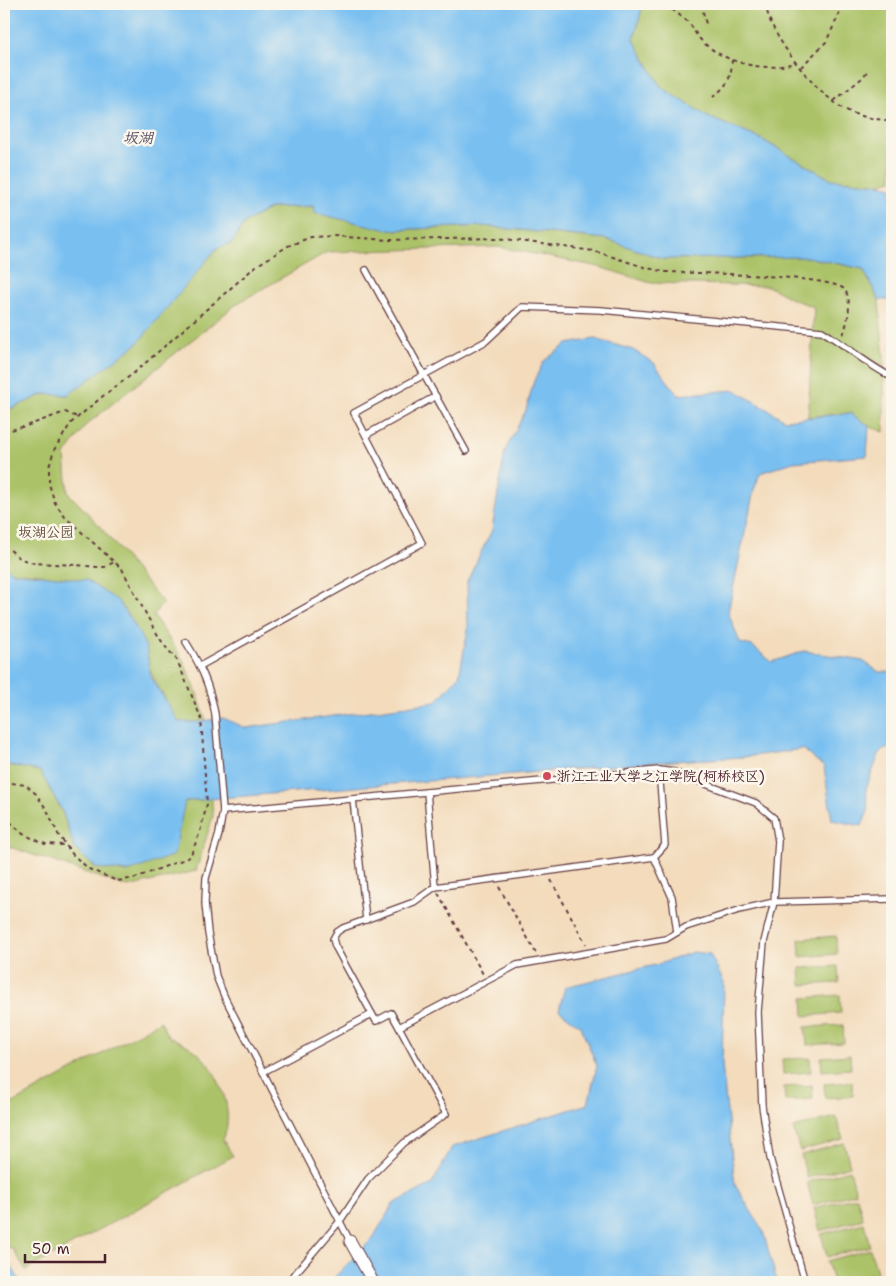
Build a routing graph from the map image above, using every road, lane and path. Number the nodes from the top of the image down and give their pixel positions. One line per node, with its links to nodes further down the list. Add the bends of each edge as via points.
1 (666, 4): 6 (path, via 687,21 712,50)
2 (701, 4): 5 (path)
3 (765, 4): 7 (path, via 773,26)
4 (844, 4): 8 (path, via 826,42)
5 (706, 24)
6 (732, 60): 7 (path, via 765,67 785,67); 10 (path, via 730,78)
7 (796, 62): 8 (path)
8 (801, 68): 11 (path, via 820,91)
9 (869, 69): 11 (path)
10 (713, 97)
11 (834, 101): 12 (path, via 869,118)
12 (892, 121)
13 (366, 270): 15 (lane)
14 (841, 342): 15 (lane, via 822,332 601,310 522,307 486,341); 16 (lane, via 877,370); 18 (path, via 848,322 848,302 846,291 838,285 781,278 666,272 594,251 498,238 388,240 320,236 288,246 256,266 134,373)
15 (424, 375): 17 (lane); 20 (lane, via 354,413)
16 (892, 377)
17 (436, 396): 20 (lane); 21 (lane)
18 (77, 417): 19 (path, via 65,412); 23 (path, via 54,450 49,466 49,484 65,517)
19 (4, 432)
20 (366, 435): 25 (lane, via 422,543)
21 (466, 451)
22 (4, 544): 23 (path, via 21,559 34,563 105,567)
23 (114, 562): 32 (path, via 122,569 153,627 176,660 201,718 207,804 190,857 135,878 117,881 89,870)
24 (186, 642): 25 (lane)
25 (200, 666): 30 (lane, via 215,714)
26 (659, 770): 28 (lane); 33 (lane, via 665,845); 38 (lane, via 674,772 756,803 774,818 778,841)
27 (4, 782): 32 (path, via 26,785 36,794)
28 (427, 792): 29 (lane); 36 (lane)
29 (353, 799): 30 (lane); 39 (lane)
30 (223, 811): 46 (lane, via 206,878 208,933 216,976)
31 (4, 816): 32 (path, via 22,834 44,844)
32 (66, 845)
33 (654, 857): 34 (lane); 40 (lane, via 672,897)
34 (546, 872): 35 (lane); 41 (path)
35 (494, 879): 36 (lane); 42 (path)
36 (434, 887): 39 (lane, via 414,902); 43 (path)
37 (892, 900): 38 (lane)
38 (774, 902): 40 (lane, via 686,926); 51 (lane, via 764,942 758,1012 762,1106 770,1158)
39 (366, 920): 44 (lane, via 343,928 333,939)
40 (677, 932): 41 (lane, via 666,939)
41 (591, 952): 42 (lane)
42 (541, 961): 43 (lane, via 517,965)
43 (487, 981): 45 (lane)
44 (372, 1014): 45 (lane, via 376,1021 391,1013); 46 (lane)
45 (399, 1027): 47 (lane, via 446,1114 404,1143 374,1173)
46 (263, 1072): 47 (lane)
47 (340, 1221): 48 (lane); 49 (lane)
48 (350, 1240): 50 (street)
49 (288, 1282)
50 (373, 1282)
51 (805, 1282)

